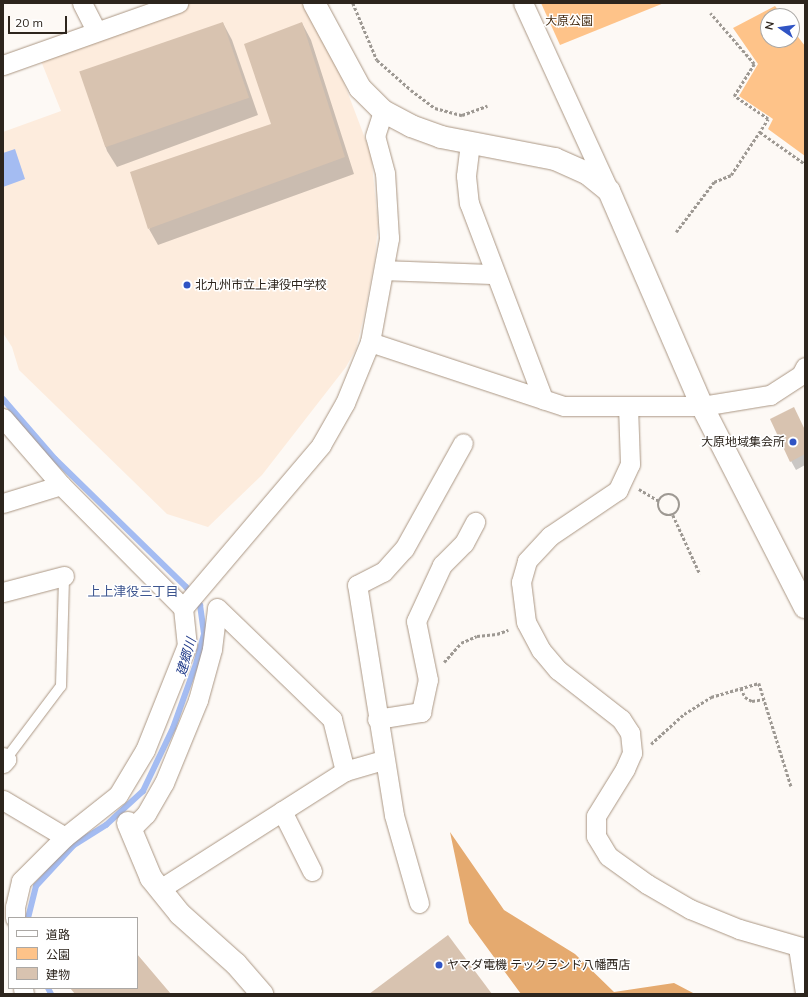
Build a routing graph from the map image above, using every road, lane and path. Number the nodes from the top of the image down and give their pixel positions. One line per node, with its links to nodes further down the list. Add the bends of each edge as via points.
1 (82, 3): 7 (street)
2 (178, 3): 7 (street)
3 (314, 3): 10 (street, via 360,88)
4 (353, 3): 9 (path, via 377,60 411,90 435,108 462,115)
5 (523, 3): 14 (street)
6 (710, 12): 11 (path, via 754,64 734,96 768,119)
7 (96, 31): 8 (street)
8 (3, 66)
9 (487, 106)
10 (382, 111): 12 (street, via 411,126); 16 (street, via 375,136 385,173 389,238)
11 (760, 132): 13 (path); 15 (path, via 730,175 714,182)
12 (470, 143): 14 (street, via 555,159 588,174); 17 (street, via 466,176 469,203)
13 (805, 164)
14 (609, 191): 24 (street)
15 (676, 232)
16 (384, 270): 17 (street); 18 (street)
17 (495, 274): 22 (street)
18 (370, 342): 22 (street); 34 (street, via 345,403 321,445)
19 (805, 367): 21 (street, via 801,375)
20 (805, 390): 21 (street)
21 (770, 395): 24 (street)
22 (543, 399): 23 (street, via 564,406)
23 (628, 406): 24 (street); 36 (street, via 630,464 618,490 550,536 527,561 521,582)
24 (702, 406): 35 (street)
25 (3, 418): 27 (street)
26 (463, 443): 42 (street, via 404,549 382,572 357,585)
27 (61, 485): 28 (street); 34 (street)
28 (3, 502)
29 (673, 515): 29 (path, via 680,508 679,500 674,495 667,494 659,501 658,508 662,514); 31 (path)
30 (475, 522): 39 (street, via 464,543 442,565 416,620)
31 (700, 574)
32 (64, 576): 33 (street); 44 (lane, via 61,686)
33 (3, 592)
34 (183, 607): 37 (street)
35 (805, 607)
36 (526, 622): 39 (path, via 497,634 477,636 460,643); 43 (street, via 541,650 558,670 621,719 630,733)
37 (188, 645): 38 (street); 50 (street, via 145,750)
38 (212, 649): 46 (street, via 217,608 332,719); 50 (street, via 198,700 164,783 146,814)
39 (428, 680): 42 (street, via 421,712)
40 (741, 688): 41 (path, via 745,697 752,701); 41 (path, via 759,683); 43 (path, via 712,697 684,714 651,744)
41 (764, 698): 47 (path)
42 (377, 719): 45 (street)
43 (632, 753): 56 (street, via 596,816 596,836 608,856 647,884 690,909 739,929)
44 (4, 760)
45 (384, 760): 46 (street); 54 (street, via 394,814)
46 (344, 771): 49 (street)
47 (791, 786)
48 (3, 800): 51 (street)
49 (282, 811): 52 (street); 53 (street)
50 (124, 813): 51 (street); 53 (street, via 152,878)
51 (65, 837): 55 (street, via 21,881)
52 (312, 871)
53 (160, 889): 57 (street, via 180,914 236,964)
54 (419, 903)
55 (15, 917)
56 (801, 948): 58 (street)
57 (262, 994)
58 (805, 994)

